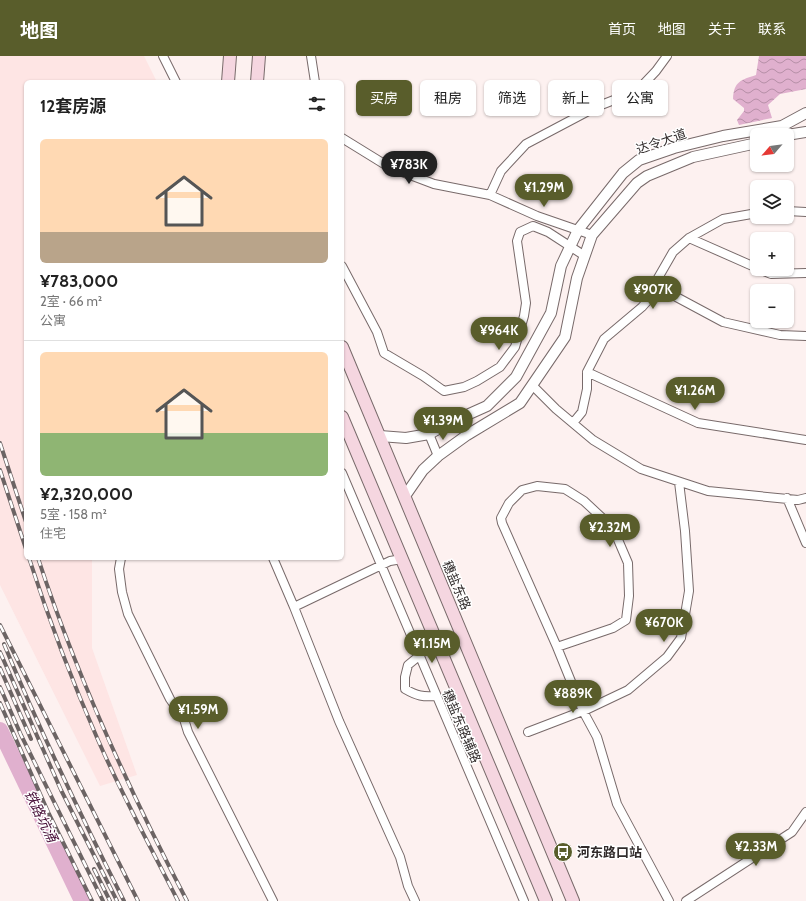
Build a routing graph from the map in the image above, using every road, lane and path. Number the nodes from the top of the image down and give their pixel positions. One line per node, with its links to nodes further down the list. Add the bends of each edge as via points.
1 (163, 56): 6 (street)
2 (230, 56): 7 (main road)
3 (259, 56): 8 (main road)
4 (311, 56): 9 (street)
5 (667, 56): 17 (street, via 637,91 596,107 526,144 501,171)
6 (175, 80)
7 (228, 80)
8 (257, 80)
9 (315, 80)
10 (806, 113): 11 (street, 达令大道)
11 (778, 128)
12 (806, 132): 14 (street)
13 (750, 134): 21 (street, 达令大道, via 723,136 639,160 623,173)
14 (794, 134)
15 (344, 139): 17 (street, via 390,167 434,184)
16 (750, 144): 22 (street, 达令大道, via 693,156 648,176 637,183)
17 (490, 196): 21 (street)
18 (794, 211): 19 (street)
19 (806, 212)
20 (750, 214): 23 (street, via 723,220)
21 (578, 230): 22 (street); 24 (street, 达令大道)
22 (592, 235): 25 (street, 达令大道)
23 (688, 238): 26 (street); 30 (street, via 673,252)
24 (570, 246): 25 (street); 27 (street, via 533,226 520,232 518,241 526,303 515,347 500,366 477,381 444,391 384,353 377,332); 37 (street, 达令大道, via 561,266 551,313 516,377 487,406)
25 (585, 256): 34 (street, 达令大道, via 577,278 565,336)
26 (750, 265)
27 (344, 270)
28 (794, 273): 29 (street)
29 (806, 273)
30 (654, 285): 31 (street, via 723,322 780,335); 33 (street, via 650,298 642,307 604,339)
31 (806, 336)
32 (344, 352): 38 (main road, 穗盐东路)
33 (587, 372): 36 (street, via 587,389 582,412); 39 (street, via 698,423)
34 (532, 385): 36 (street); 40 (street, 达令大道, via 520,403)
35 (344, 422): 47 (main road)
36 (573, 423): 42 (street, via 594,440 641,469)
37 (429, 434): 38 (street, 达令大道, via 406,438); 40 (street)
38 (380, 436): 43 (main road, 穗盐东路)
39 (806, 440)
40 (438, 456): 43 (street, 达令大道, via 423,470)
41 (344, 478): 50 (street, 穗盐东路辅路)
42 (679, 482): 44 (street, via 708,491); 55 (street, via 689,591 681,638 667,657 628,690)
43 (405, 496): 62 (main road, 穗盐东路)
44 (787, 498): 45 (street); 46 (street)
45 (806, 498)
46 (806, 543)
47 (402, 559): 50 (street); 61 (main road)
48 (120, 560): 58 (street, via 122,592 128,614 170,699 184,719 188,732)
49 (274, 560): 51 (street)
50 (381, 566): 51 (street); 53 (street, 穗盐东路辅路)
51 (294, 607): 59 (street, via 339,721 400,857)
52 (557, 647): 52 (street, via 500,518 509,503 522,490 537,486 565,490 584,501 613,528 628,564 630,596 626,620 613,628); 55 (street)
53 (419, 656): 54 (street, 穗盐东路辅路); 54 (street, via 408,665 405,689 423,697)
54 (436, 696): 60 (street, 穗盐东路辅路)
55 (583, 711): 56 (street); 63 (street, via 597,737 617,804)
56 (528, 732)
57 (806, 812): 64 (street, via 792,832)
58 (273, 901)
59 (415, 901)
60 (524, 901)
61 (546, 901)
62 (573, 901)
63 (669, 901)
64 (686, 901)

